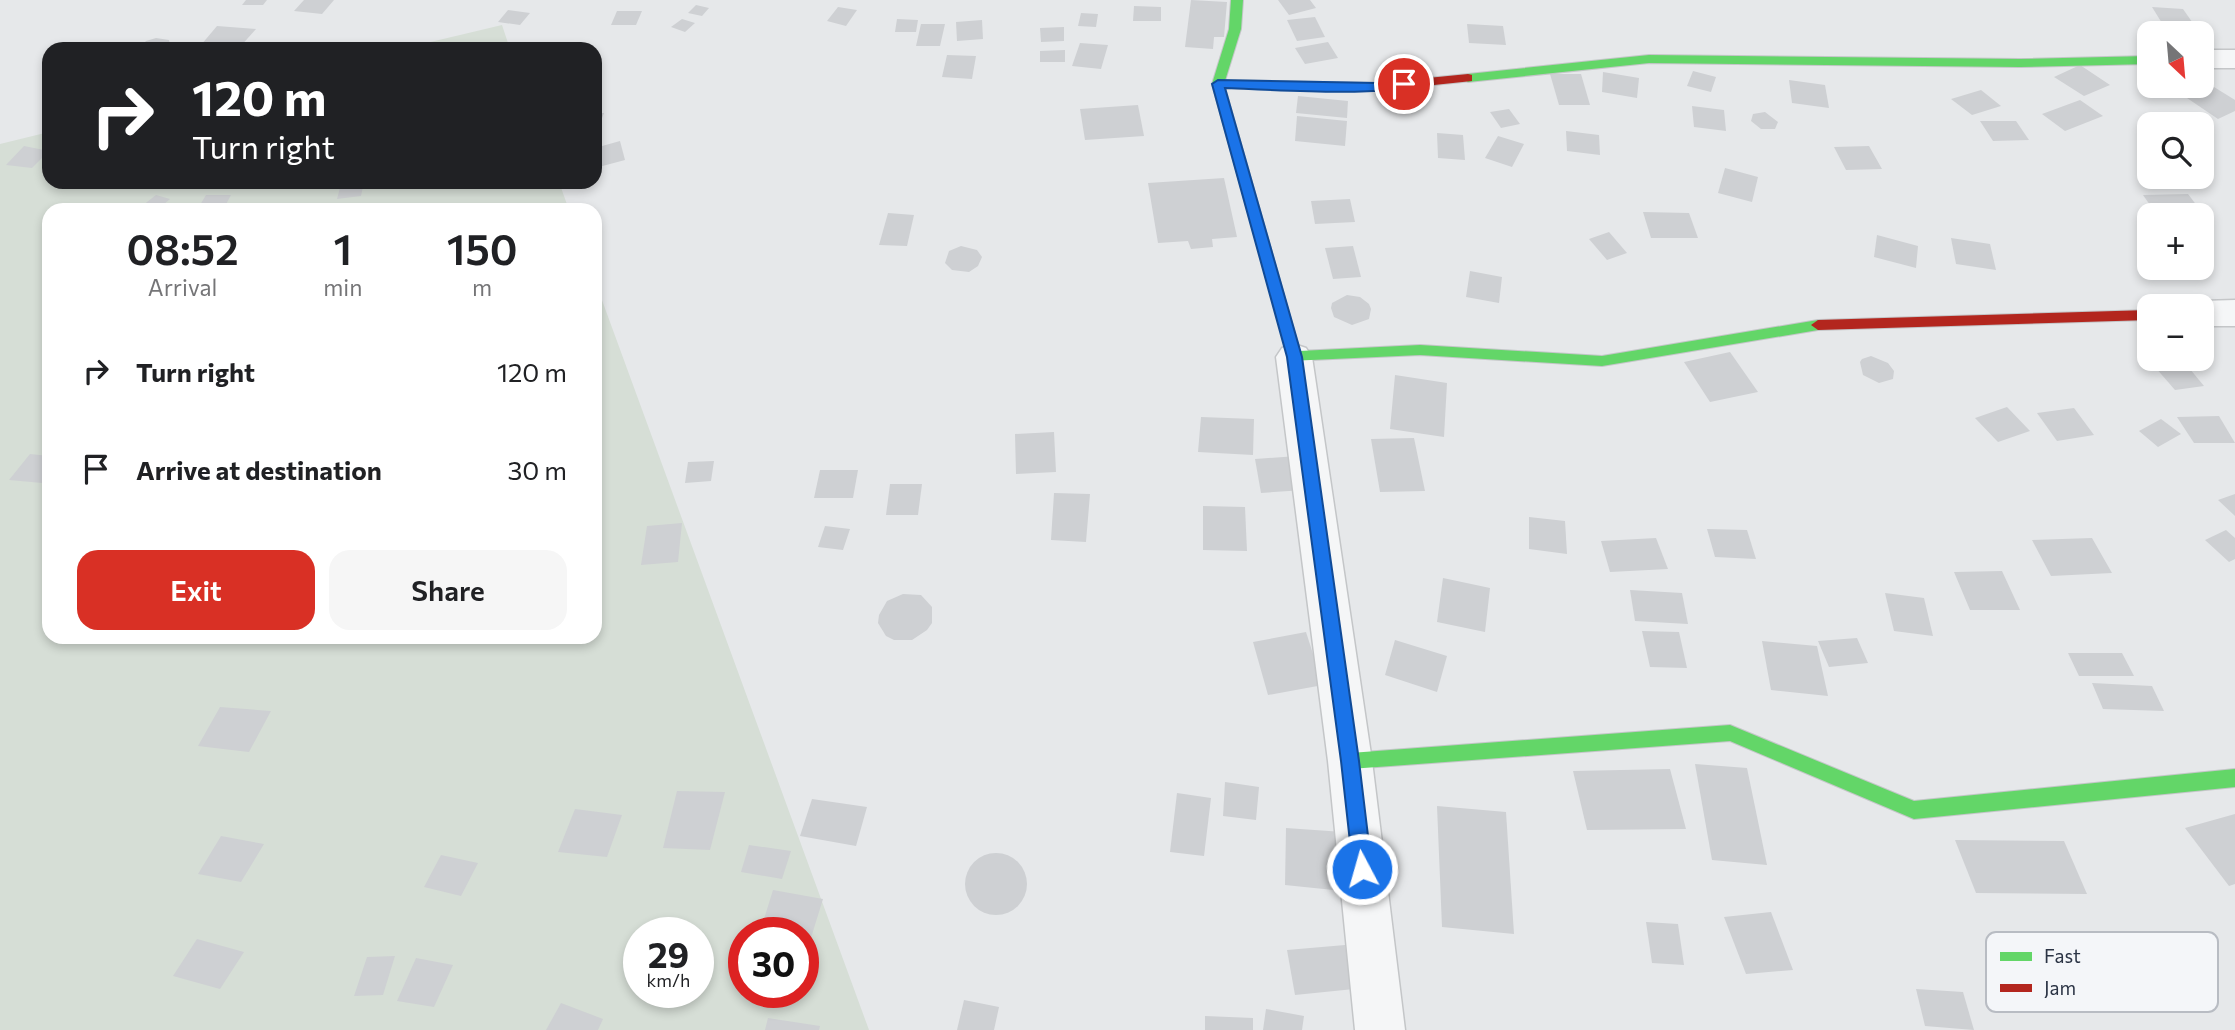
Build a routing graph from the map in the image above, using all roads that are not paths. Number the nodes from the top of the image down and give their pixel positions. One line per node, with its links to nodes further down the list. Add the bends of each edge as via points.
1 (1237, 0): 5 (street, via 1236,29)
2 (2214, 59): 3 (street)
3 (2235, 59)
4 (2137, 60): 5 (street, via 1649,59 1377,87)
5 (1218, 84): 9 (street)
6 (2235, 313): 7 (street)
7 (2214, 314)
8 (2137, 315): 9 (street, via 1828,323 1602,361 1420,350)
9 (1294, 357): 10 (street)
10 (1350, 761): 11 (street, via 1730,733 1914,810); 12 (street)
11 (2235, 778)
12 (1380, 1030)

